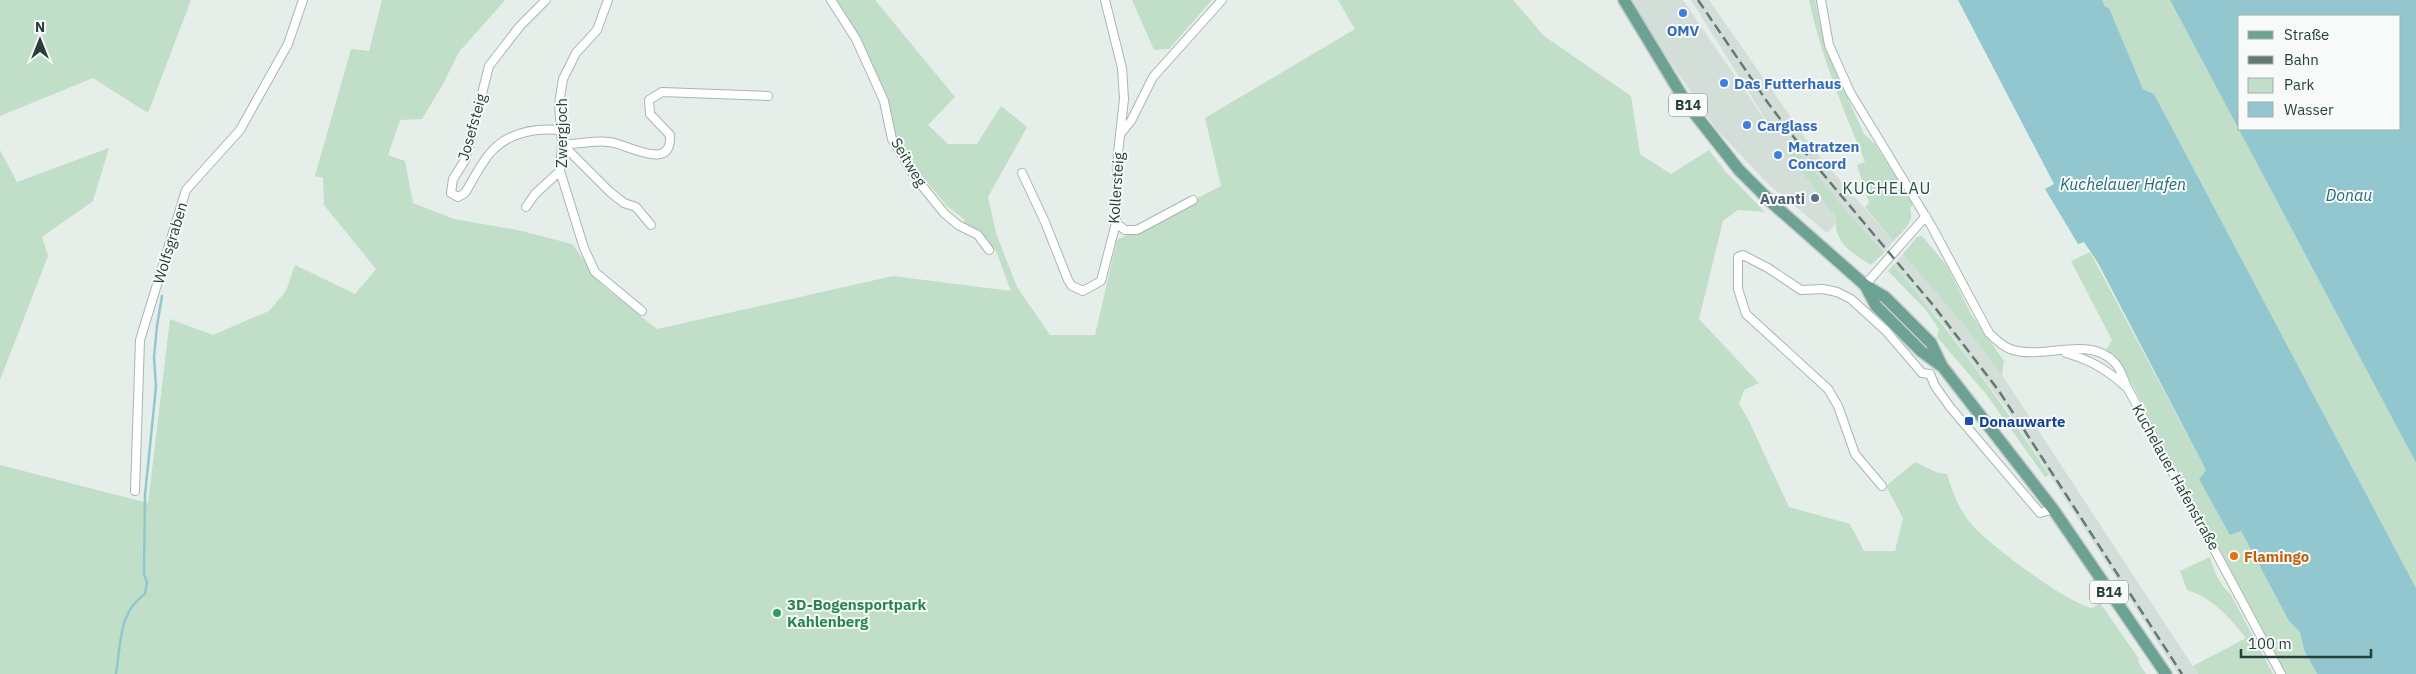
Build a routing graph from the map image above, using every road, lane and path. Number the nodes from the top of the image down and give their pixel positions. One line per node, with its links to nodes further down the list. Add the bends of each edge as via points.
1 (303, 0): 28 (street, Wolfsgraben, via 288,44 240,130 186,190 140,340)
2 (546, 0): 10 (street, Josefsteig, via 520,26 489,66 466,160 453,179 452,193 458,197 464,193 494,148 531,130)
3 (608, 0): 10 (street, Zwergjoch, via 597,30 576,53 563,79)
4 (831, 0): 20 (street, Seitweg, via 856,39 884,101 892,138 916,177 944,213 978,235)
5 (1104, 0): 11 (street, Kollersteig, via 1124,82)
6 (1222, 0): 11 (street, via 1153,77 1131,121)
7 (1624, 0): 21 (main road, B14, via 1687,104 1716,143 1754,186)
8 (1821, 0): 17 (street, Kuchelauer Hafenstraße, via 1830,45 1850,92)
9 (768, 96): 12 (street, via 662,92 649,100 650,114 670,135 667,150 660,155 652,156 608,142)
10 (561, 130): 12 (street, Zwergjoch)
11 (1121, 133): 18 (street, Kollersteig)
12 (562, 144): 13 (street, Zwergjoch); 19 (street, via 610,192 636,208)
13 (560, 171): 16 (street); 22 (street, Zwergjoch, via 584,248 595,272)
14 (1022, 173): 18 (street, Kollersteig, via 1072,286 1083,290 1102,280)
15 (1193, 200): 18 (street, via 1137,230 1125,230)
16 (526, 207)
17 (1926, 216): 21 (street); 23 (street, Kuchelauer Hafenstraße, via 1989,333 2017,351)
18 (1116, 223)
19 (651, 225)
20 (989, 250)
21 (1865, 285): 24 (main road, B14, via 1885,297 1931,343)
22 (642, 311)
23 (2059, 351): 26 (street, Kuchelauer Hafenstraße, via 2088,359 2107,369); 26 (street, Kuchelauer Hafenstraße, via 2091,350 2103,354 2116,363)
24 (1942, 366): 25 (street); 29 (main road, B14)
25 (1930, 374): 27 (street, via 1922,373 1886,331 1851,299 1830,291 1801,290 1768,268 1743,255 1738,256 1738,289 1746,314 1828,389 1838,406 1855,454); 29 (street, via 1950,407 2040,513)
26 (2126, 387): 31 (street, Kuchelauer Hafenstraße)
27 (1882, 486)
28 (135, 491)
29 (2053, 509): 30 (main road, B14)
30 (2166, 674)
31 (2281, 674)

